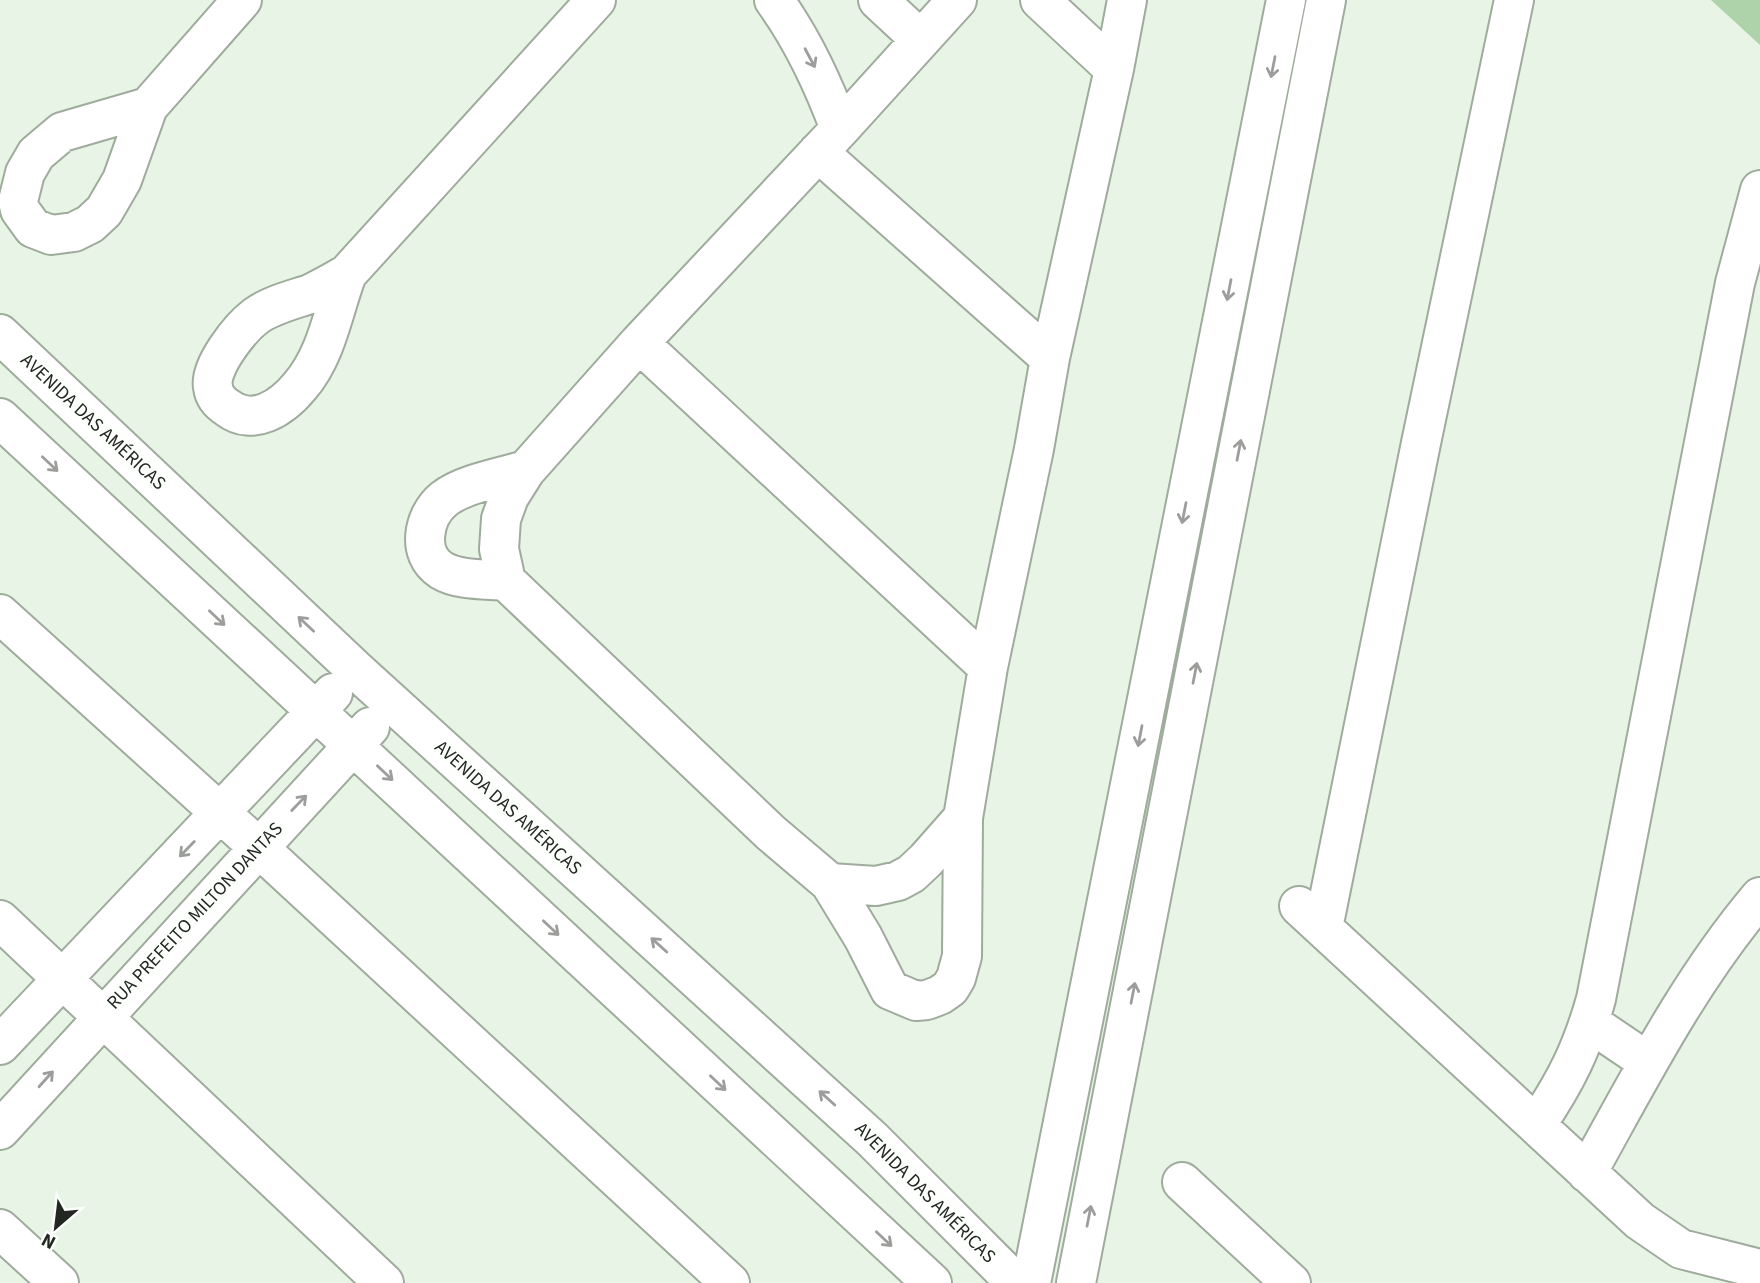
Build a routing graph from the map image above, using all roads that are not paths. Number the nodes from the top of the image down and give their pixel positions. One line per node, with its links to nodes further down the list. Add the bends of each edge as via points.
1 (242, 0): 13 (street)
2 (596, 0): 16 (street)
3 (774, 0): 14 (street, one-way to 14, via 823,82)
4 (878, 0): 11 (street)
5 (957, 0): 11 (street)
6 (1040, 0): 12 (street)
7 (1127, 0): 12 (street)
8 (1286, 0): 55 (street, one-way to 55)
9 (1326, 0): 56 (street, one-way to 9)
10 (1514, 0): 44 (street, via 1420,443 1311,917)
11 (920, 39): 14 (street)
12 (1114, 69): 19 (street)
13 (148, 107)
14 (829, 141): 18 (street); 19 (street)
15 (1760, 190): 40 (street, via 1735,283)
16 (347, 274)
17 (0, 334): 27 (street, AVENIDA DAS AMÉRICAS, one-way to 17)
18 (639, 343): 21 (street); 26 (street)
19 (1050, 358): 26 (street)
20 (0, 418): 29 (street, one-way to 29)
21 (526, 470): 22 (street); 23 (street)
22 (468, 487): 23 (street); 24 (street, via 437,506 425,530 426,550 441,570 453,575)
23 (501, 519): 24 (street, via 499,549)
24 (506, 581): 35 (street, via 771,833)
25 (0, 614): 31 (street)
26 (988, 667): 32 (street)
27 (356, 670): 28 (street, AVENIDA DAS AMÉRICAS); 29 (street)
28 (392, 702): 30 (street, RUA PREFEITO MILTON DANTAS); 54 (street, AVENIDA DAS AMÉRICAS, one-way to 28, via 872,1139)
29 (317, 710): 30 (street); 31 (street)
30 (355, 745): 33 (street, RUA PREFEITO MILTON DANTAS, one-way to 30); 53 (street, one-way to 53)
31 (222, 813): 33 (street); 39 (street, one-way to 39)
32 (963, 818): 34 (street); 37 (street)
33 (258, 847): 41 (street, RUA PREFEITO MILTON DANTAS); 52 (street)
34 (911, 874): 35 (street, via 876,886); 37 (street)
35 (830, 883): 37 (street, via 890,990 916,1001 940,995 956,978 962,956)
36 (1760, 897): 43 (street, via 1712,958)
37 (962, 904)
38 (0, 920): 39 (street)
39 (62, 977): 41 (street); 42 (street)
40 (1589, 1022): 43 (street); 44 (street, via 1569,1074)
41 (111, 1023): 45 (street, RUA PREFEITO MILTON DANTAS, one-way to 41); 51 (street)
42 (0, 1045)
43 (1648, 1062): 46 (street)
44 (1537, 1124): 46 (street)
45 (0, 1130)
46 (1587, 1173): 49 (street, via 1668,1242 1695,1254)
47 (1182, 1182): 57 (street)
48 (0, 1229): 50 (street)
49 (1760, 1269)
50 (59, 1283)
51 (384, 1283)
52 (730, 1283)
53 (932, 1283)
54 (1016, 1283)
55 (1031, 1283)
56 (1076, 1283)
57 (1291, 1283)

